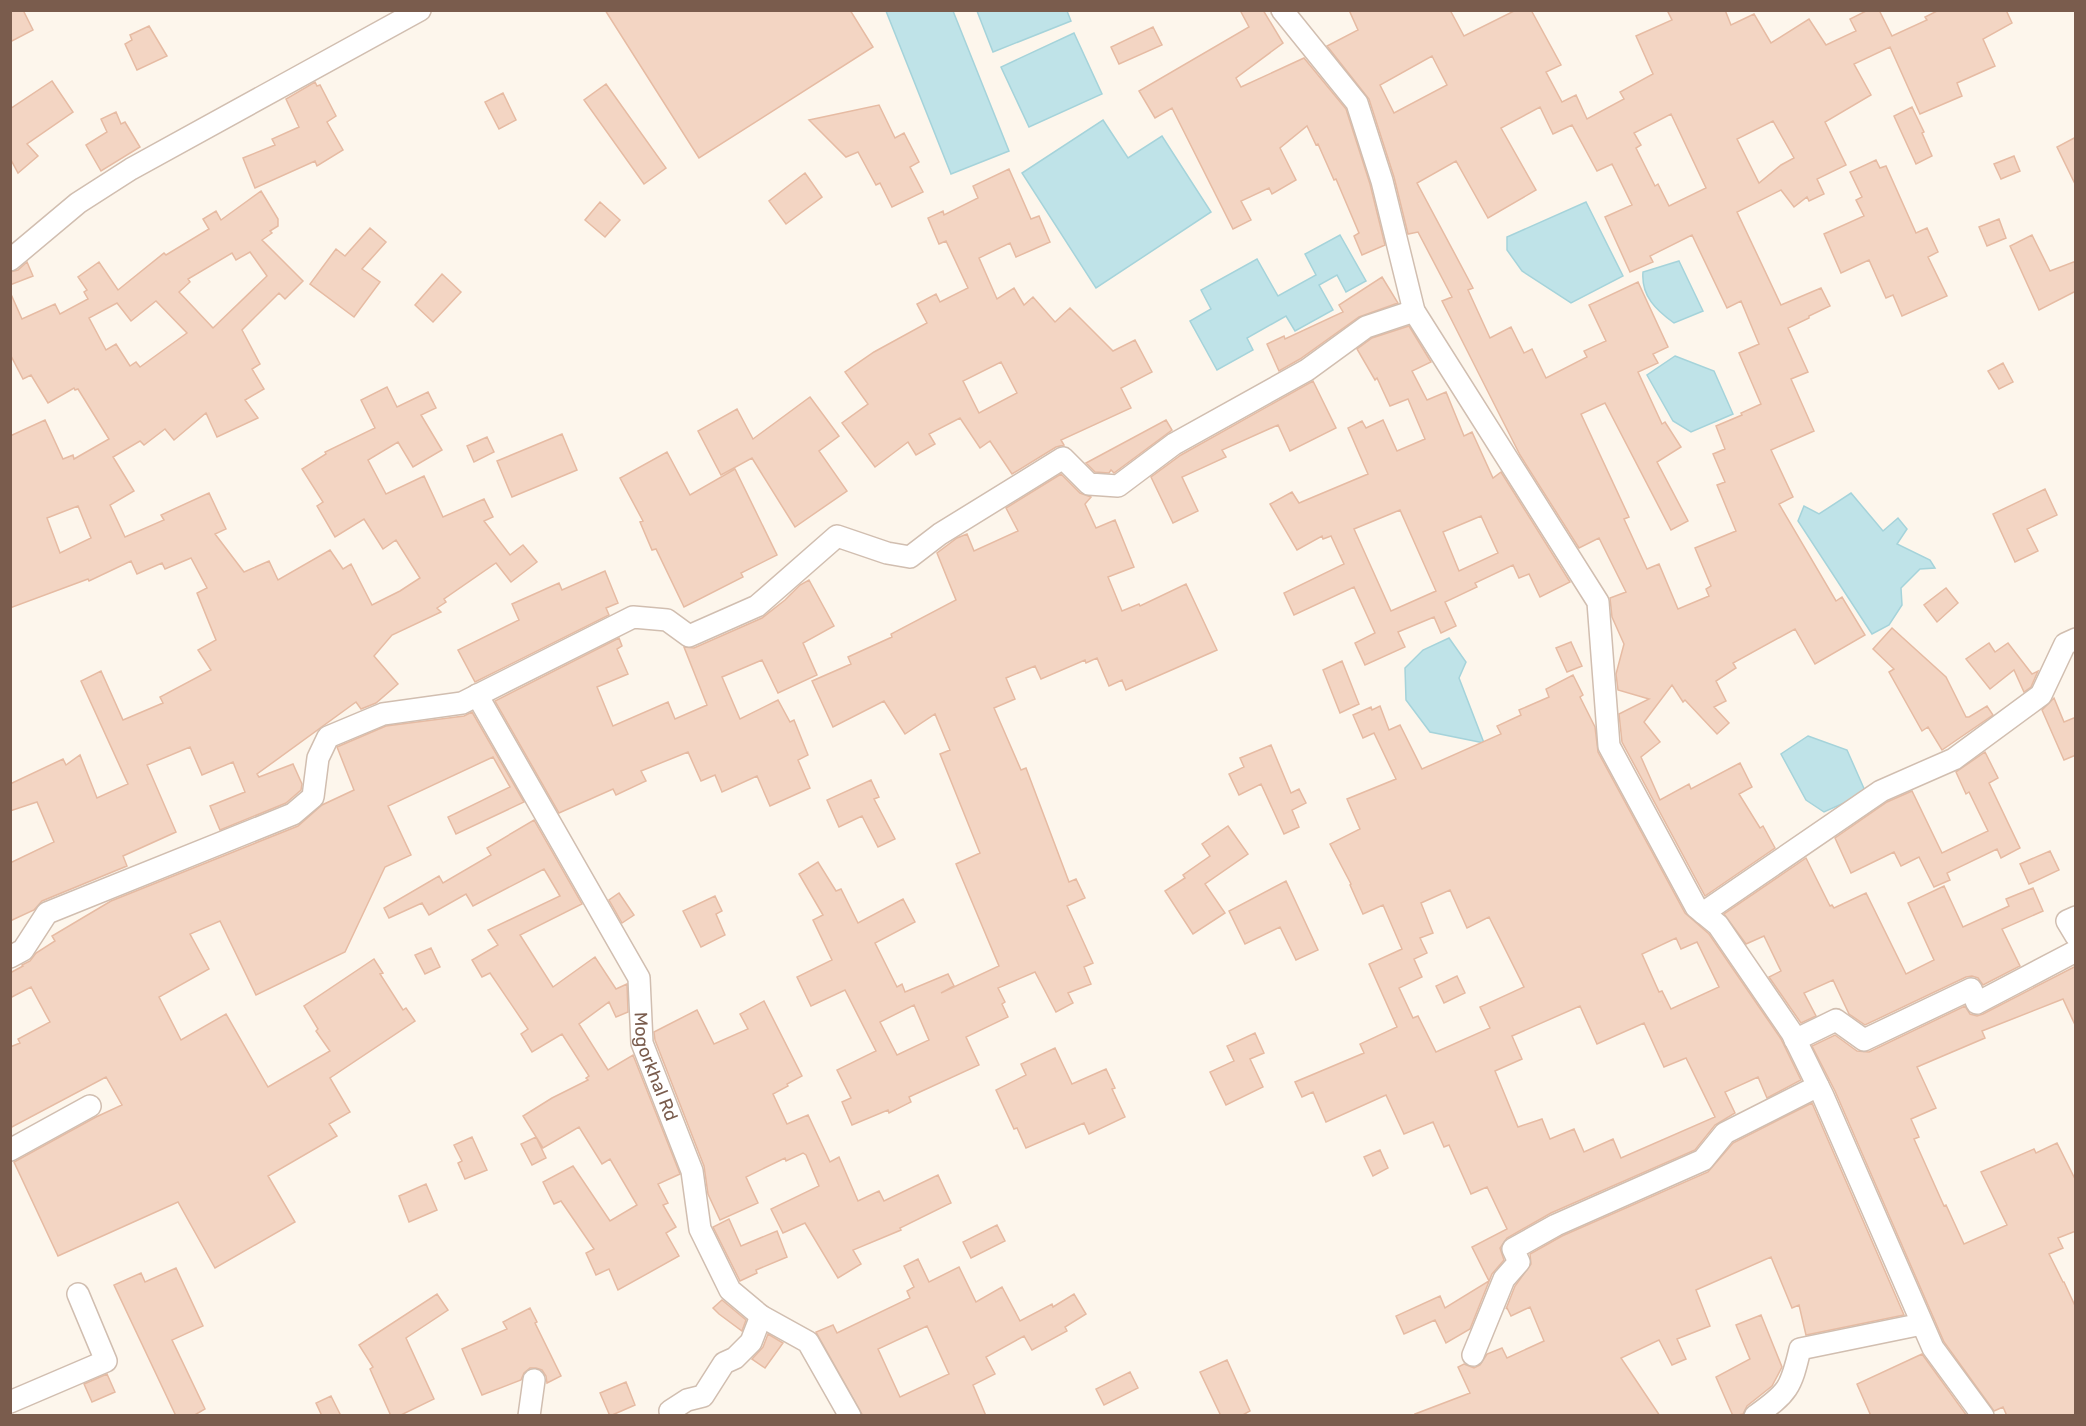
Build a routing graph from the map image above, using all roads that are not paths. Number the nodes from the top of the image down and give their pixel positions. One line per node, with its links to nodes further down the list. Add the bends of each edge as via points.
1 (420, 10): 3 (street, via 131,169 78,203)
2 (1282, 10): 4 (street, via 1357,103 1382,181)
3 (10, 260)
4 (1414, 311): 6 (street, via 1366,327 1307,370 1174,444 1118,486 1089,484 1064,459 940,534 910,557 837,536 757,606 699,632 689,636 668,620 633,617); 7 (street, via 1598,602 1609,746 1696,907)
5 (2076, 639): 7 (street, via 2065,644 2041,695 1954,759 1881,791)
6 (477, 695): 11 (street, via 462,703 383,714 328,737 318,758 313,797 293,814 47,913 23,951); 17 (street, Mogorkhal Rd, via 639,978 642,1043 692,1171 700,1229 730,1290)
7 (1703, 913): 12 (street, via 1718,925)
8 (2076, 917): 9 (street, via 2067,921)
9 (2076, 936)
10 (2076, 951): 12 (street, via 1977,1003 1971,989 1864,1040 1836,1020)
11 (10, 957)
12 (1796, 1040): 13 (street)
13 (1818, 1086): 18 (street); 19 (street, via 1725,1133 1703,1160 1556,1225 1513,1249 1519,1262 1504,1279)
14 (90, 1106): 15 (street)
15 (10, 1150)
16 (78, 1294): 21 (street, via 106,1362)
17 (761, 1316): 23 (street, via 751,1342 724,1363 703,1396 687,1400 670,1411); 24 (street, Mogorkhal Rd, via 808,1342)
18 (1922, 1324): 25 (street, via 1800,1349 1792,1381 1777,1400); 26 (street, via 1933,1348)
19 (1473, 1355)
20 (534, 1380): 22 (street)
21 (10, 1402)
22 (529, 1416)
23 (672, 1416)
24 (850, 1416)
25 (1755, 1416)
26 (1983, 1416)

